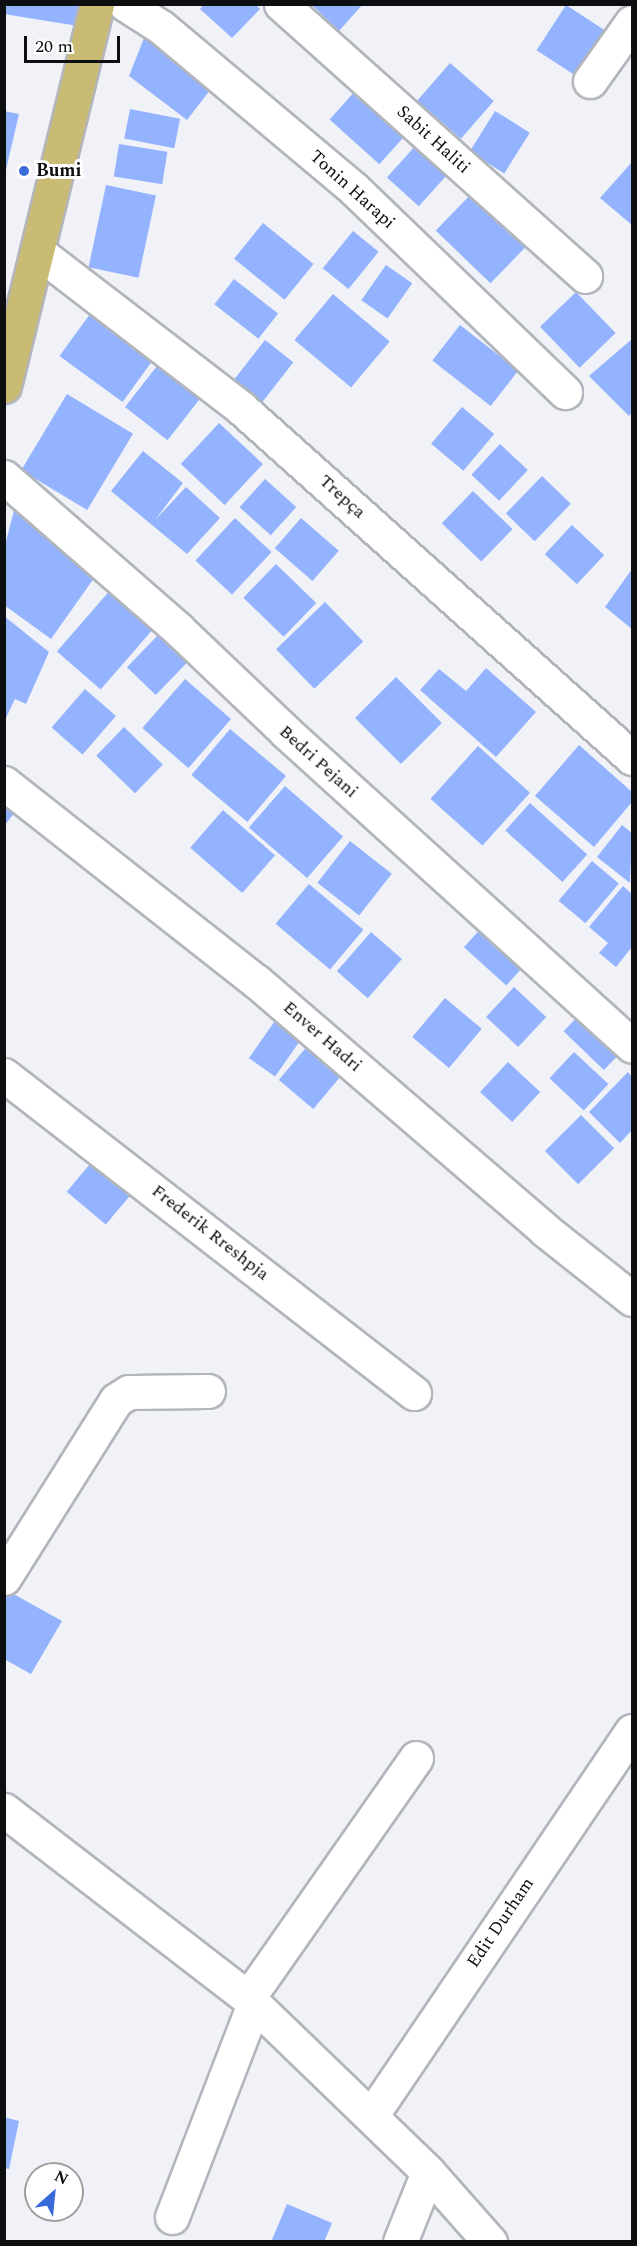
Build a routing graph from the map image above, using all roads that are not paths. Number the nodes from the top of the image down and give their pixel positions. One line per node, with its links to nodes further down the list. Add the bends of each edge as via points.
1 (97, 4): 6 (main road)
2 (125, 4): 9 (street, Tonin Harapi, via 161,27 354,189)
3 (281, 4): 7 (street, Sabit Haliti)
4 (633, 22): 5 (street)
5 (590, 81)
6 (38, 252): 8 (main road); 11 (street, Trepça, via 241,408)
7 (585, 276)
8 (4, 386)
9 (566, 392)
10 (4, 477): 13 (street, Bedri Pejani, via 178,629)
11 (633, 758)
12 (4, 783): 15 (street, Enver Hadri, via 256,981 545,1230)
13 (633, 1046)
14 (4, 1075): 17 (street, Frederik Rreshpja)
15 (633, 1299)
16 (208, 1390): 18 (street, via 129,1392 116,1400)
17 (414, 1393)
18 (4, 1578)
19 (633, 1731): 23 (street, Edit Durham)
20 (416, 1758): 22 (street)
21 (4, 1810): 22 (street)
22 (250, 2000): 23 (street); 25 (street)
23 (371, 2116): 24 (street)
24 (428, 2172): 26 (street); 27 (street)
25 (172, 2217)
26 (400, 2241)
27 (490, 2241)

